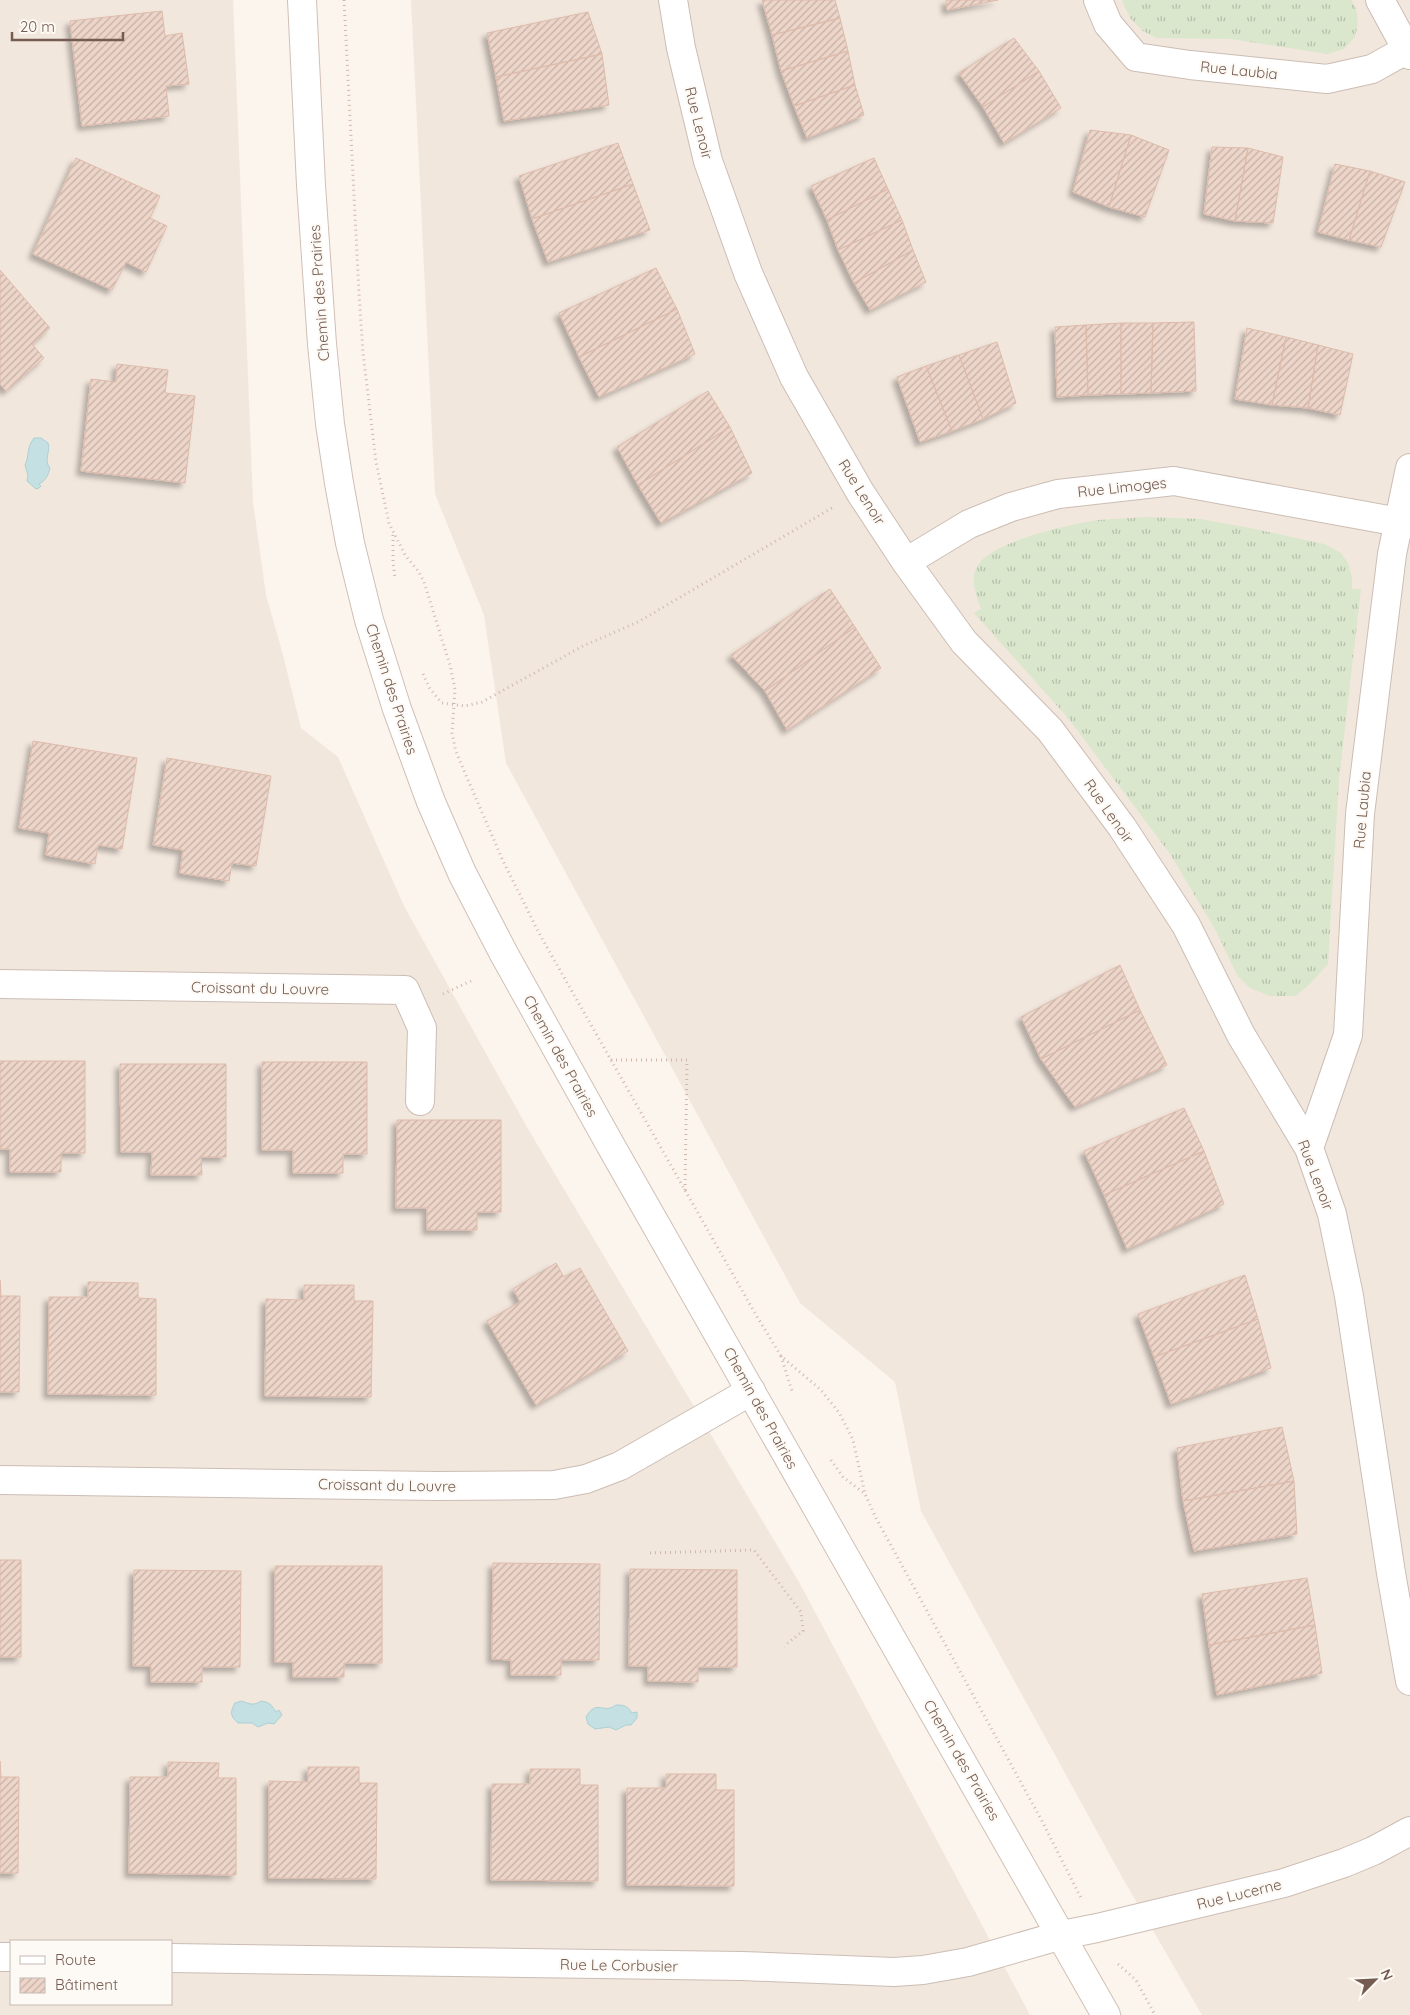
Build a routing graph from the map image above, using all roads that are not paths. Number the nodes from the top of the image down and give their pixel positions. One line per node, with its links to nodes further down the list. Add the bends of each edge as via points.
1 (302, 0): 12 (street, Chemin des Prairies, via 322,344 330,424 356,571 397,709 462,873 504,954)
2 (673, 0): 8 (street, Rue Lenoir, via 708,161 752,282 794,377 860,492)
3 (1098, 0): 5 (street, Rue Laubia, via 1108,24 1136,57 1327,79 1372,69)
4 (1380, 0): 5 (street, Rue Laubia)
5 (1408, 52)
6 (1410, 468): 7 (street, Rue Laubia)
7 (1404, 523): 8 (street, Rue Limoges, via 1174,481 1058,494 1011,507 968,524); 11 (street, Rue Laubia, via 1392,554 1360,814 1348,1035)
8 (906, 562): 11 (street, Rue Lenoir, via 964,642 1050,730 1122,827 1186,926 1241,1035)
9 (0, 984): 10 (street, Croissant du Louvre, via 405,990 422,1028)
10 (420, 1101)
11 (1309, 1148): 14 (street, Rue Lenoir, via 1332,1214 1349,1296)
12 (751, 1391): 13 (street, Croissant du Louvre, via 620,1466 599,1476 563,1484 437,1486); 16 (street, Chemin des Prairies)
13 (0, 1480)
14 (1410, 1681)
15 (1410, 1831): 16 (street, Rue Lucerne, via 1373,1851 1310,1876)
16 (1062, 1935): 17 (street, Rue Le Corbusier, via 948,1967 894,1972 787,1967); 18 (street, Chemin des Prairies)
17 (172, 1958)
18 (1106, 2015)

